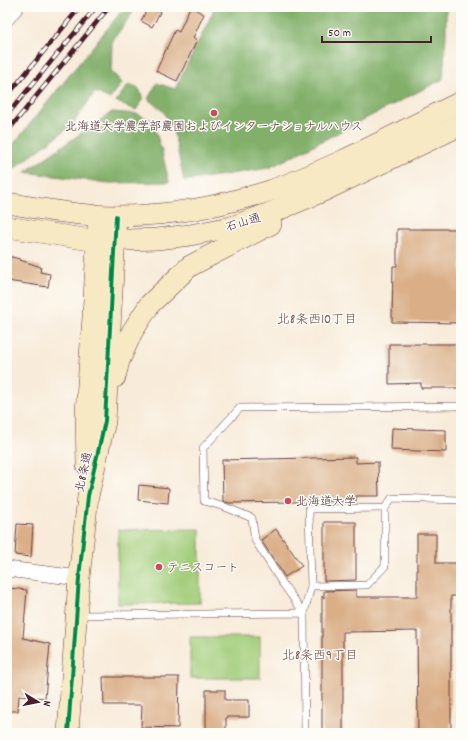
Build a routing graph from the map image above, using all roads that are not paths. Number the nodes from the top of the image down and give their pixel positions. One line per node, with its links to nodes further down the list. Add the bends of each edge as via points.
1 (16, 7): 2 (street)
2 (7, 18)
3 (461, 102): 7 (street, 石山通, via 315,174 271,191 187,212)
4 (461, 125): 5 (street, 石山通)
5 (323, 191): 9 (street, 石山通, via 231,227 156,239); 11 (street, via 283,218 190,266 150,304 132,332 119,361)
6 (7, 203): 7 (street, 石山通)
7 (107, 216): 9 (street, 北8条通)
8 (7, 228): 9 (street, 石山通)
9 (106, 241): 11 (street, 北8条通); 12 (street, 北8条通, via 93,317 86,412)
10 (461, 406): 18 (lane, via 240,408 203,448 204,501 252,518 255,540)
11 (105, 421): 12 (street, 北8条通)
12 (88, 496): 16 (street, 北8条通)
13 (461, 500): 14 (lane, via 392,498)
14 (385, 508): 17 (lane, via 385,566 367,585); 17 (lane, via 309,509)
15 (7, 569): 16 (street)
16 (79, 578): 19 (street, 北8条通)
17 (311, 586): 18 (lane)
18 (304, 613): 19 (lane); 21 (lane)
19 (77, 615): 20 (street, 北8条通)
20 (68, 733)
21 (305, 733)

